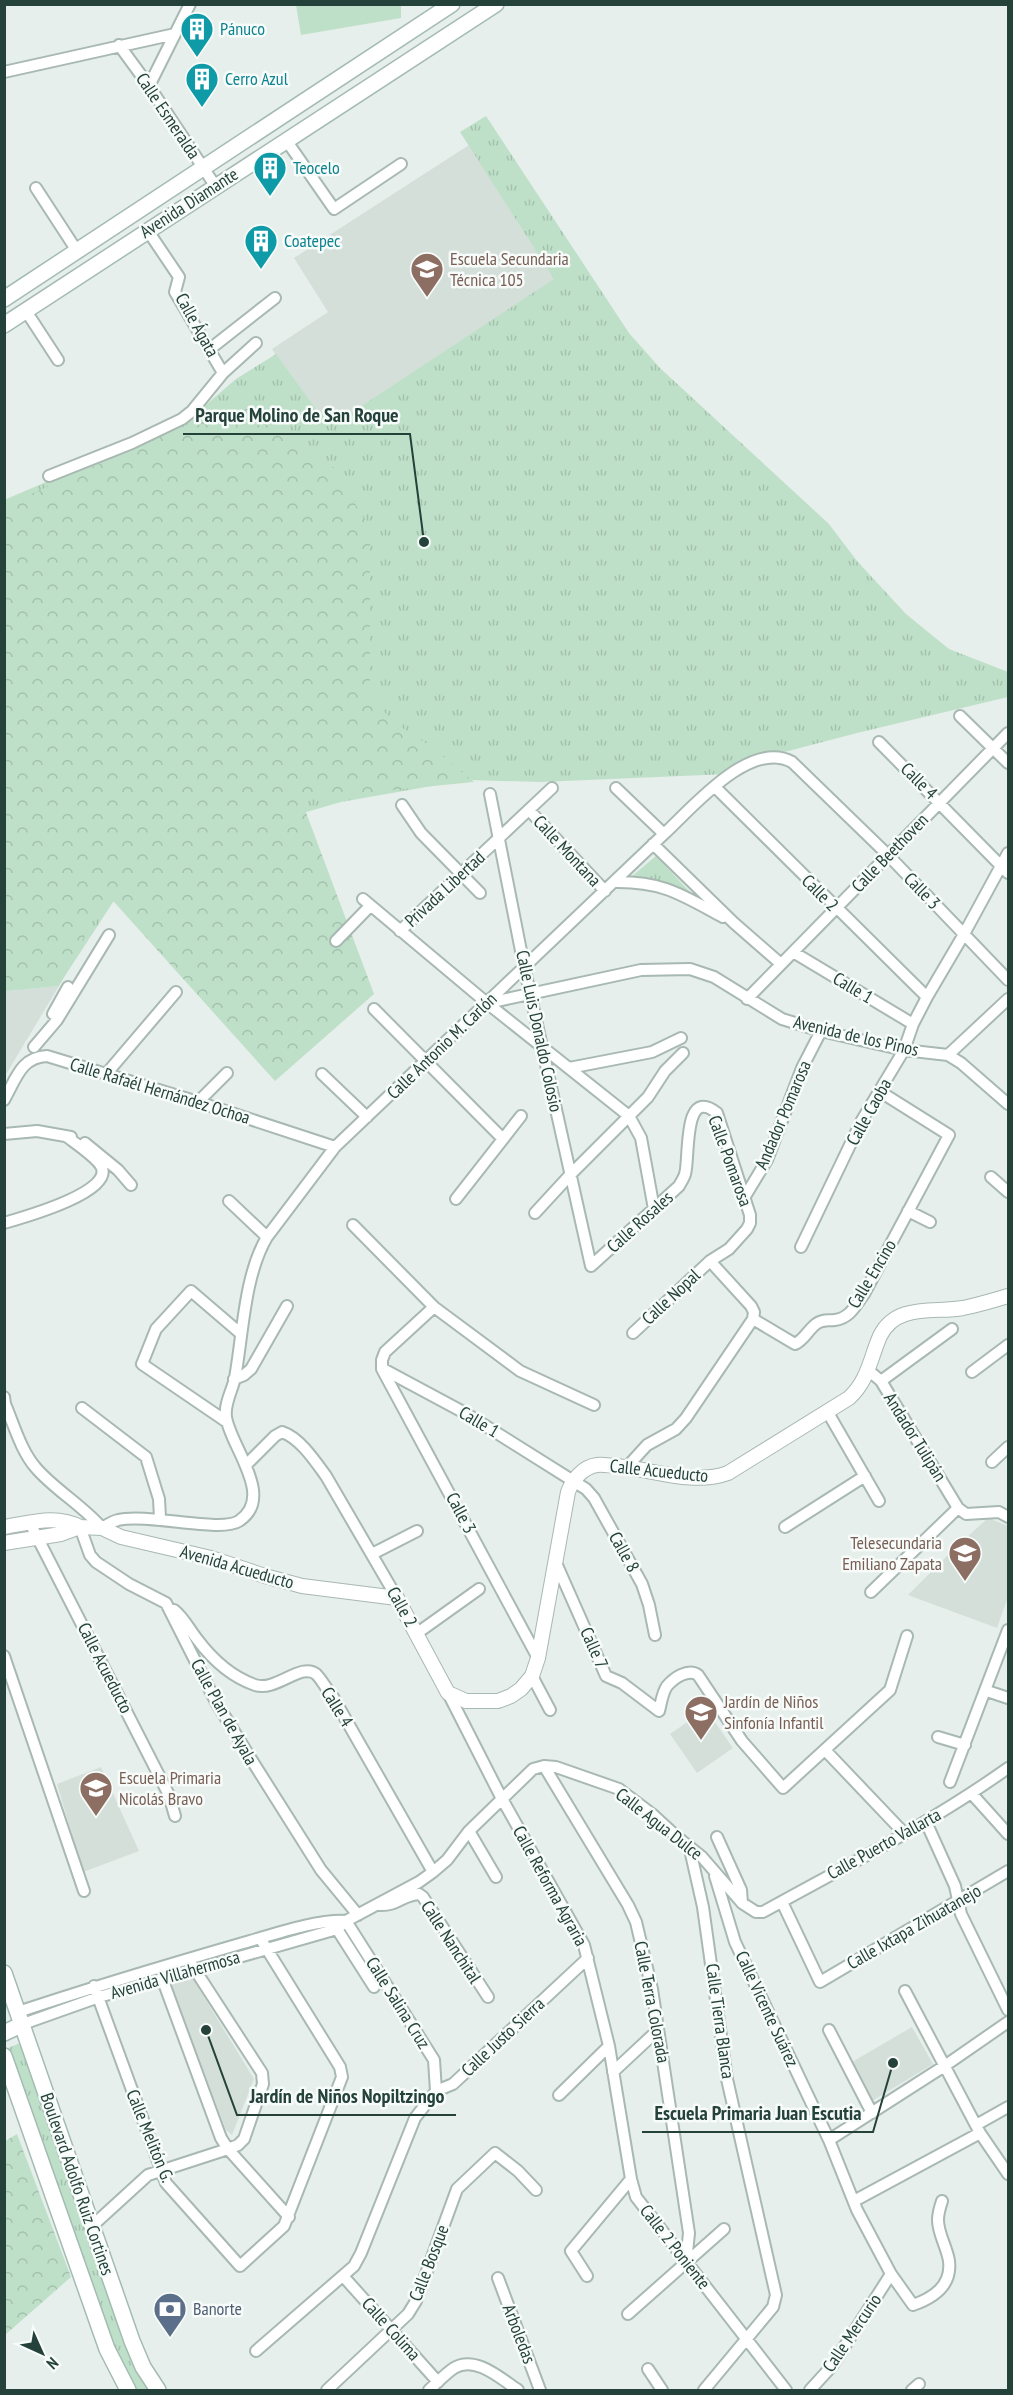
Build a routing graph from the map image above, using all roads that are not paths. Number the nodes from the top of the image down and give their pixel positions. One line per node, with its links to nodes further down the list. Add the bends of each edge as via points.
1 (190, 4): 4 (street)
2 (452, 4): 8 (main road, Avenida Diamante)
3 (496, 4): 9 (main road, Avenida Diamante)
4 (175, 34): 5 (street); 7 (street)
5 (119, 45): 6 (street); 7 (street, Calle Esmeralda)
6 (4, 72)
7 (149, 86): 12 (street, Calle Esmeralda)
8 (320, 91): 9 (main road); 12 (main road, Avenida Diamante)
9 (333, 111): 10 (main road, Avenida Diamante)
10 (286, 140): 11 (street, via 334,209); 13 (main road, Avenida Diamante)
11 (401, 164)
12 (202, 167): 13 (street, Calle Esmeralda); 16 (main road, Avenida Diamante)
13 (216, 187): 15 (main road, Avenida Diamante)
14 (36, 188): 16 (street)
15 (148, 231): 19 (main road, Avenida Diamante); 22 (street, Calle Ágata, via 179,277 176,292)
16 (77, 251): 17 (main road, Avenida Diamante)
17 (4, 298)
18 (275, 298): 22 (street)
19 (26, 311): 20 (main road, Avenida Diamante); 23 (street)
20 (5, 325)
21 (256, 343): 24 (street)
22 (210, 348): 24 (street, Calle Ágata)
23 (58, 360)
24 (223, 373): 25 (street, via 182,419)
25 (49, 476)
26 (960, 716): 29 (street)
27 (1008, 733): 29 (street, Calle Beethoven)
28 (879, 742): 36 (street, Calle 4)
29 (994, 748): 31 (street); 36 (street, Calle Beethoven)
30 (781, 756): 32 (street, Calle Antonio M. Carlón, via 751,761); 43 (street, Calle 3, via 792,762)
31 (1008, 763)
32 (714, 787): 39 (street, Calle Antonio M. Carlón); 49 (street, Calle 2)
33 (552, 788): 38 (street, Privada Libertad)
34 (616, 788): 39 (street)
35 (490, 794): 40 (street, Calle Luis Donaldo Colosio)
36 (940, 803): 43 (street, Calle Beethoven); 44 (street, Calle 4)
37 (402, 805): 45 (street, via 421,833)
38 (529, 810): 40 (street, Privada Libertad); 47 (street, Calle Montana)
39 (664, 834): 41 (street, Calle Antonio M. Carlón)
40 (499, 838): 45 (street, Privada Libertad); 57 (street, Calle Luis Donaldo Colosio)
41 (653, 844): 46 (street, Calle Antonio M. Carlón); 50 (street)
42 (1008, 853): 44 (street, Calle Caoba)
43 (888, 855): 49 (street, Calle Beethoven); 52 (street, Calle 3)
44 (1005, 869): 52 (street, Calle Caoba)
45 (461, 874): 48 (street); 51 (street, Privada Libertad)
46 (614, 882): 47 (street, Calle Antonio M. Carlón); 50 (street, via 640,881 668,888)
47 (605, 891): 57 (street, Calle Antonio M. Carlón)
48 (480, 893)
49 (836, 909): 55 (street, Calle Beethoven); 62 (street, Calle 2)
50 (734, 923): 56 (street)
51 (400, 931): 54 (street, Privada Libertad, via 366,903); 65 (street)
52 (964, 934): 58 (street, Calle 3); 62 (street, Calle Caoba)
53 (108, 935): 72 (street)
54 (336, 941)
55 (793, 952): 56 (street, Calle Beethoven); 67 (street, Calle 1)
56 (781, 964): 63 (street, Calle Beethoven)
57 (524, 966): 61 (street, Calle Luis Donaldo Colosio); 65 (street, Calle Antonio M. Carlón)
58 (1008, 980)
59 (68, 987): 72 (street)
60 (176, 992): 77 (street)
61 (531, 993): 63 (street, Avenida de los Pinos, via 665,968 690,969 714,977); 65 (street, Avenida de los Pinos); 70 (street, Calle Luis Donaldo Colosio)
62 (927, 997): 67 (street, Calle Caoba)
63 (747, 999): 68 (street, Avenida de los Pinos, via 782,1019)
64 (1008, 999): 74 (street)
65 (487, 1003): 70 (street); 75 (street, Calle Antonio M. Carlón)
66 (374, 1009): 75 (street)
67 (913, 1024): 71 (street, Calle Caoba)
68 (821, 1031): 71 (street, Avenida de los Pinos); 96 (street, Andador Pomarosa, via 802,1068 767,1160)
69 (681, 1038): 76 (street, via 652,1052)
70 (542, 1046): 76 (street); 92 (street, Calle Luis Donaldo Colosio)
71 (904, 1050): 74 (street, Avenida de los Pinos); 80 (street, Calle Caoba)
72 (34, 1052): 77 (street, Calle Rafaél Hernández Ochoa); 81 (street)
73 (683, 1053): 86 (street)
74 (948, 1055): 83 (street, Avenida de los Pinos)
75 (424, 1062): 87 (street, Calle Antonio M. Carlón); 90 (street)
76 (569, 1068): 86 (street)
77 (106, 1073): 82 (street, Calle Rafaél Hernández Ochoa)
78 (227, 1073): 82 (street)
79 (322, 1074): 87 (street)
80 (879, 1091): 100 (street, Calle Encino, via 949,1135); 107 (street, Calle Caoba)
81 (4, 1100)
82 (198, 1102): 91 (street, Calle Rafaél Hernández Ochoa)
83 (1008, 1104)
84 (702, 1107): 96 (street, Calle Pomarosa, via 711,1107 717,1113); 99 (street, Calle Rosales, via 689,1121 685,1173 679,1186)
85 (521, 1116): 90 (street)
86 (629, 1116): 92 (street); 99 (street, via 641,1138)
87 (367, 1118): 91 (street, Calle Antonio M. Carlón)
88 (4, 1134): 89 (street, via 37,1131)
89 (66, 1136): 94 (street, via 80,1139); 103 (street, via 101,1167 100,1182 61,1204)
90 (503, 1139): 97 (street)
91 (335, 1147): 106 (street, Calle Antonio M. Carlón)
92 (570, 1175): 101 (street); 109 (street, Calle Luis Donaldo Colosio)
93 (991, 1177): 95 (street)
94 (131, 1185)
95 (1008, 1192)
96 (744, 1198): 104 (street, Calle Pomarosa)
97 (456, 1199)
98 (229, 1201): 106 (street)
99 (654, 1209): 109 (street, Calle Rosales)
100 (908, 1211): 102 (street); 113 (street, Calle Encino, via 850,1314 816,1324 795,1344)
101 (535, 1213)
102 (930, 1222)
103 (4, 1223)
104 (750, 1223): 108 (street, Calle Nopal, via 729,1249)
105 (352, 1225): 112 (street)
106 (267, 1237): 115 (street, Calle Antonio M. Carlón, via 259,1251)
107 (801, 1247)
108 (710, 1262): 113 (street, Calle Nopal); 116 (street, Calle Nopal)
109 (591, 1266)
110 (1008, 1296): 119 (street, Calle Acueducto, via 962,1308 913,1310 894,1319 881,1334)
111 (287, 1306): 121 (street, via 251,1369)
112 (434, 1307): 118 (street, via 385,1352); 124 (street, via 520,1371)
113 (754, 1316): 131 (street, via 686,1418 676,1429 647,1445)
114 (952, 1329): 122 (street)
115 (240, 1333): 121 (street, Calle Antonio M. Carlón); 127 (street, via 191,1291 156,1329 142,1364)
116 (633, 1333)
117 (1008, 1345): 120 (street)
118 (382, 1369): 133 (street, Calle 1, via 465,1413); 157 (street, Calle 3)
119 (868, 1370): 122 (street, Andador Tulipán); 126 (street, Calle Acueducto, via 857,1391)
120 (972, 1372)
121 (234, 1379): 127 (street, Calle Antonio M. Carlón, via 225,1407)
122 (881, 1381): 135 (street, Andador Tulipán)
123 (4, 1397): 142 (street, via 36,1469)
124 (594, 1405)
125 (82, 1408): 137 (street, via 146,1458 159,1499)
126 (827, 1410): 131 (street, Calle Acueducto, via 714,1478); 132 (street)
127 (227, 1422): 130 (street, Calle Antonio M. Carlón)
128 (1008, 1447): 129 (street)
129 (992, 1462)
130 (246, 1465): 137 (street, Calle Antonio M. Carlón, via 254,1500 240,1521 220,1526); 146 (street, Calle 2, via 275,1436 282,1432 289,1435 315,1460)
131 (627, 1467): 133 (street, Calle Acueducto, via 597,1465)
132 (865, 1476): 134 (street); 141 (street)
133 (572, 1481): 147 (street); 153 (street, Calle 8, via 594,1498 642,1584)
134 (879, 1501)
135 (958, 1508): 136 (street, via 966,1514 999,1512); 149 (street)
136 (1008, 1517)
137 (160, 1518): 142 (street, Calle Antonio M. Carlón, via 117,1520)
138 (30, 1523): 139 (street, Avenida Acueducto); 140 (street, Avenida Acueducto, via 67,1520); 144 (street, Calle Acueducto)
139 (4, 1527)
140 (80, 1527): 142 (street, Avenida Acueducto); 144 (street, Avenida Acueducto); 151 (street, via 96,1562)
141 (785, 1527)
142 (102, 1528): 150 (street, Avenida Acueducto, via 121,1537 211,1558 302,1586)
143 (417, 1531): 146 (street)
144 (36, 1538): 145 (street, Avenida Acueducto); 171 (street, Calle Acueducto, via 169,1795)
145 (4, 1543)
146 (372, 1554): 150 (street, Calle 2)
147 (556, 1563): 157 (street); 165 (street, Calle 7, via 606,1676 659,1711 667,1687 686,1672 698,1675 742,1741 783,1788)
148 (479, 1590): 152 (street)
149 (871, 1592)
150 (397, 1598): 152 (street, Calle 2)
151 (166, 1603): 180 (street, Calle 4, via 211,1656 244,1680 269,1686 301,1671 315,1674 333,1697); 188 (street, Calle Plan de Ayala, via 216,1702 251,1759 321,1870)
152 (417, 1634): 160 (street, Calle 2)
153 (655, 1635)
154 (907, 1636): 165 (street, via 890,1690)
155 (1007, 1638): 159 (street)
156 (4, 1656): 182 (street)
157 (538, 1658): 158 (street)
158 (532, 1676): 160 (street, via 522,1689 498,1701 466,1701); 162 (street)
159 (987, 1691): 161 (street); 164 (street)
160 (448, 1693): 170 (street, Calle 2)
161 (1008, 1698)
162 (549, 1710)
163 (938, 1737): 164 (street)
164 (965, 1745): 168 (street)
165 (825, 1750): 174 (street)
166 (544, 1766): 170 (street, Avenida Villahermosa, via 532,1768); 177 (street, Calle Agua Dulce, via 619,1789); 203 (street, Calle Terra Colorada, via 636,1922)
167 (1008, 1768): 169 (street, Calle Puerto Vallarta)
168 (950, 1782)
169 (972, 1794): 172 (street, Calle Puerto Vallarta); 175 (street)
170 (501, 1797): 173 (street, Avenida Villahermosa); 192 (street, Calle Reforma Agraria, via 585,1945)
171 (175, 1816)
172 (926, 1822): 174 (street, Calle Puerto Vallarta); 183 (street)
173 (469, 1830): 180 (street, Avenida Villahermosa); 181 (street)
174 (904, 1833): 184 (street, Calle Puerto Vallarta)
175 (1008, 1834)
176 (717, 1837): 185 (street, via 741,1890)
177 (688, 1845): 178 (street, Calle Agua Dulce); 233 (street, Calle Tierra Blanca, via 703,1907 727,2079 776,2301)
178 (713, 1869): 185 (street, Calle Agua Dulce); 215 (street, Calle Vicente Suárez, via 735,1942)
179 (1008, 1871): 183 (street, Calle Ixtapa Zihuatanejo)
180 (433, 1872): 186 (street, Avenida Villahermosa)
181 (496, 1878)
182 (84, 1892)
183 (958, 1901): 184 (street, Calle Ixtapa Zihuatanejo, via 819,1982); 200 (street)
184 (782, 1902): 187 (street, Calle Puerto Vallarta)
185 (742, 1903): 187 (street, Calle Agua Dulce)
186 (378, 1905): 188 (street, Avenida Villahermosa); 199 (street, Calle Nanchital, via 392,1906 413,1894 423,1897)
187 (756, 1912)
188 (358, 1915): 189 (street, Avenida Villahermosa)
189 (342, 1925): 190 (street, Avenida Villahermosa, via 333,1920); 191 (street, Avenida Villahermosa); 196 (street, Calle Salina Cruz); 210 (street, Calle Salina Cruz, via 434,2060)
190 (260, 1938): 191 (street); 193 (street, Avenida Villahermosa)
191 (266, 1949): 193 (street, Avenida Villahermosa); 223 (street, via 340,2067 342,2077)
192 (588, 1958): 206 (street, Calle Reforma Agraria); 210 (street, Calle Justo Sierra, via 453,2084)
193 (191, 1964): 195 (street, Avenida Villahermosa); 198 (street, Avenida Villahermosa); 216 (street, via 262,2073 263,2084 244,2139)
194 (4, 1973): 201 (main road, Boulevard Adolfo Ruiz Cortines)
195 (162, 1978): 198 (street, Avenida Villahermosa); 216 (street)
196 (374, 1987)
197 (906, 1991): 208 (street)
198 (96, 1992): 201 (street, Avenida Villahermosa); 217 (street, Calle Melitón G.)
199 (488, 1997)
200 (1008, 2010)
201 (15, 2018): 205 (main road, Avenida Villahermosa); 224 (main road, Boulevard Adolfo Ruiz Cortines)
202 (1008, 2022): 208 (street)
203 (658, 2030): 209 (street); 226 (street, Calle Terra Colorada, via 689,2233)
204 (829, 2030): 213 (street)
205 (4, 2033)
206 (609, 2046): 209 (street, Calle 2 Poniente); 211 (street)
207 (4, 2056): 238 (main road, Boulevard Adolfo Ruiz Cortines, via 106,2349)
208 (946, 2066): 213 (street); 214 (street)
209 (613, 2072): 219 (street, Calle 2 Poniente)
210 (436, 2091): 228 (street, Calle Justo Sierra, via 415,2118 362,2253)
211 (559, 2095)
212 (1008, 2107): 214 (street)
213 (872, 2112): 215 (street)
214 (978, 2129): 218 (street); 221 (street)
215 (829, 2140): 221 (street, Calle Vicente Suárez)
216 (228, 2149): 217 (street); 223 (street)
217 (160, 2170): 223 (street, Calle Melitón G., via 166,2183 240,2266); 224 (street, via 148,2175)
218 (1008, 2174)
219 (631, 2179): 226 (street, Calle 2 Poniente, via 640,2204); 229 (street, via 571,2251)
220 (536, 2190): 232 (street, Calle Bosque, via 495,2153 457,2189 416,2301)
221 (854, 2201): 227 (street, Calle Vicente Suárez)
222 (942, 2201): 227 (street, Calle Vicente Suárez, via 938,2221 949,2261 946,2283 940,2291 913,2305)
223 (289, 2217)
224 (91, 2227): 239 (main road, Boulevard Adolfo Ruiz Cortines, via 132,2341)
225 (724, 2229): 226 (street)
226 (686, 2262): 231 (street); 233 (street, Calle 2 Poniente)
227 (891, 2274): 246 (street, Calle Mercurio, via 832,2366)
228 (343, 2276): 232 (street, Calle Colima); 234 (street, Calle Justo Sierra)
229 (587, 2276)
230 (498, 2278): 237 (street, Arboledas)
231 (628, 2314)
232 (392, 2330): 236 (street, Calle Colima); 240 (street, Calle Bosque)
233 (747, 2338): 244 (street); 245 (street, Calle 2 Poniente)
234 (256, 2350)
235 (648, 2369): 243 (street)
236 (438, 2382): 241 (street); 242 (street, via 456,2367 477,2366)
237 (540, 2390)
238 (128, 2391)
239 (159, 2391)
240 (327, 2391)
241 (429, 2391)
242 (518, 2391)
243 (662, 2391)
244 (704, 2391)
245 (786, 2391)
246 (810, 2391)

